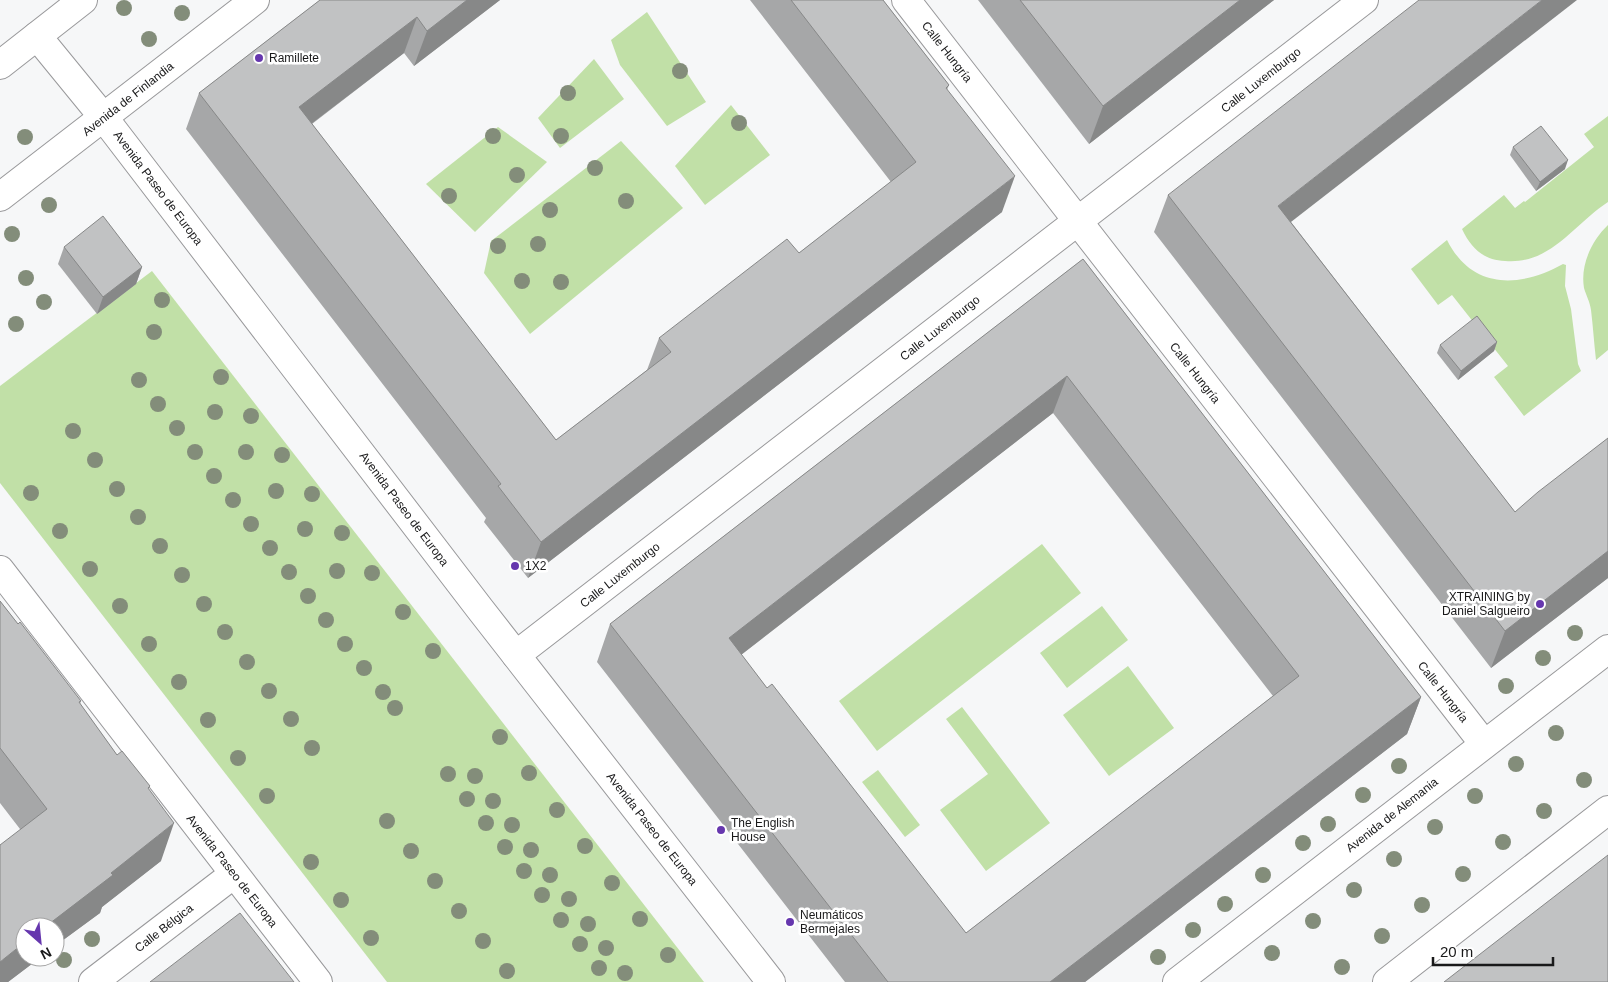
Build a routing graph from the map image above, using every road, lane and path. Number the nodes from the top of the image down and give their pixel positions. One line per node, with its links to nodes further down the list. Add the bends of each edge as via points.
1 (83, 0): 5 (street)
2 (255, 0): 7 (street, Avenida de Finlandia)
3 (906, 0): 9 (street, Calle Hungría)
4 (1364, 0): 9 (street, Calle Luxemburgo)
5 (37, 36): 6 (street); 7 (street, Avenida Paseo de Europa)
6 (0, 65)
7 (104, 118): 8 (street, Avenida de Finlandia); 12 (street, Avenida Paseo de Europa)
8 (0, 197)
9 (1078, 222): 12 (street, Calle Luxemburgo); 13 (street, Calle Hungría)
10 (0, 570): 15 (street, Avenida Paseo de Europa)
11 (1608, 649): 13 (street, Avenida de Alemania)
12 (516, 655): 18 (street, Avenida Paseo de Europa)
13 (1484, 744): 19 (street, Avenida de Alemania)
14 (1608, 810): 20 (street)
15 (234, 874): 16 (street, Calle Bélgica); 17 (street, Avenida Paseo de Europa)
16 (93, 982)
17 (318, 982)
18 (771, 982)
19 (1177, 982)
20 (1387, 982)

